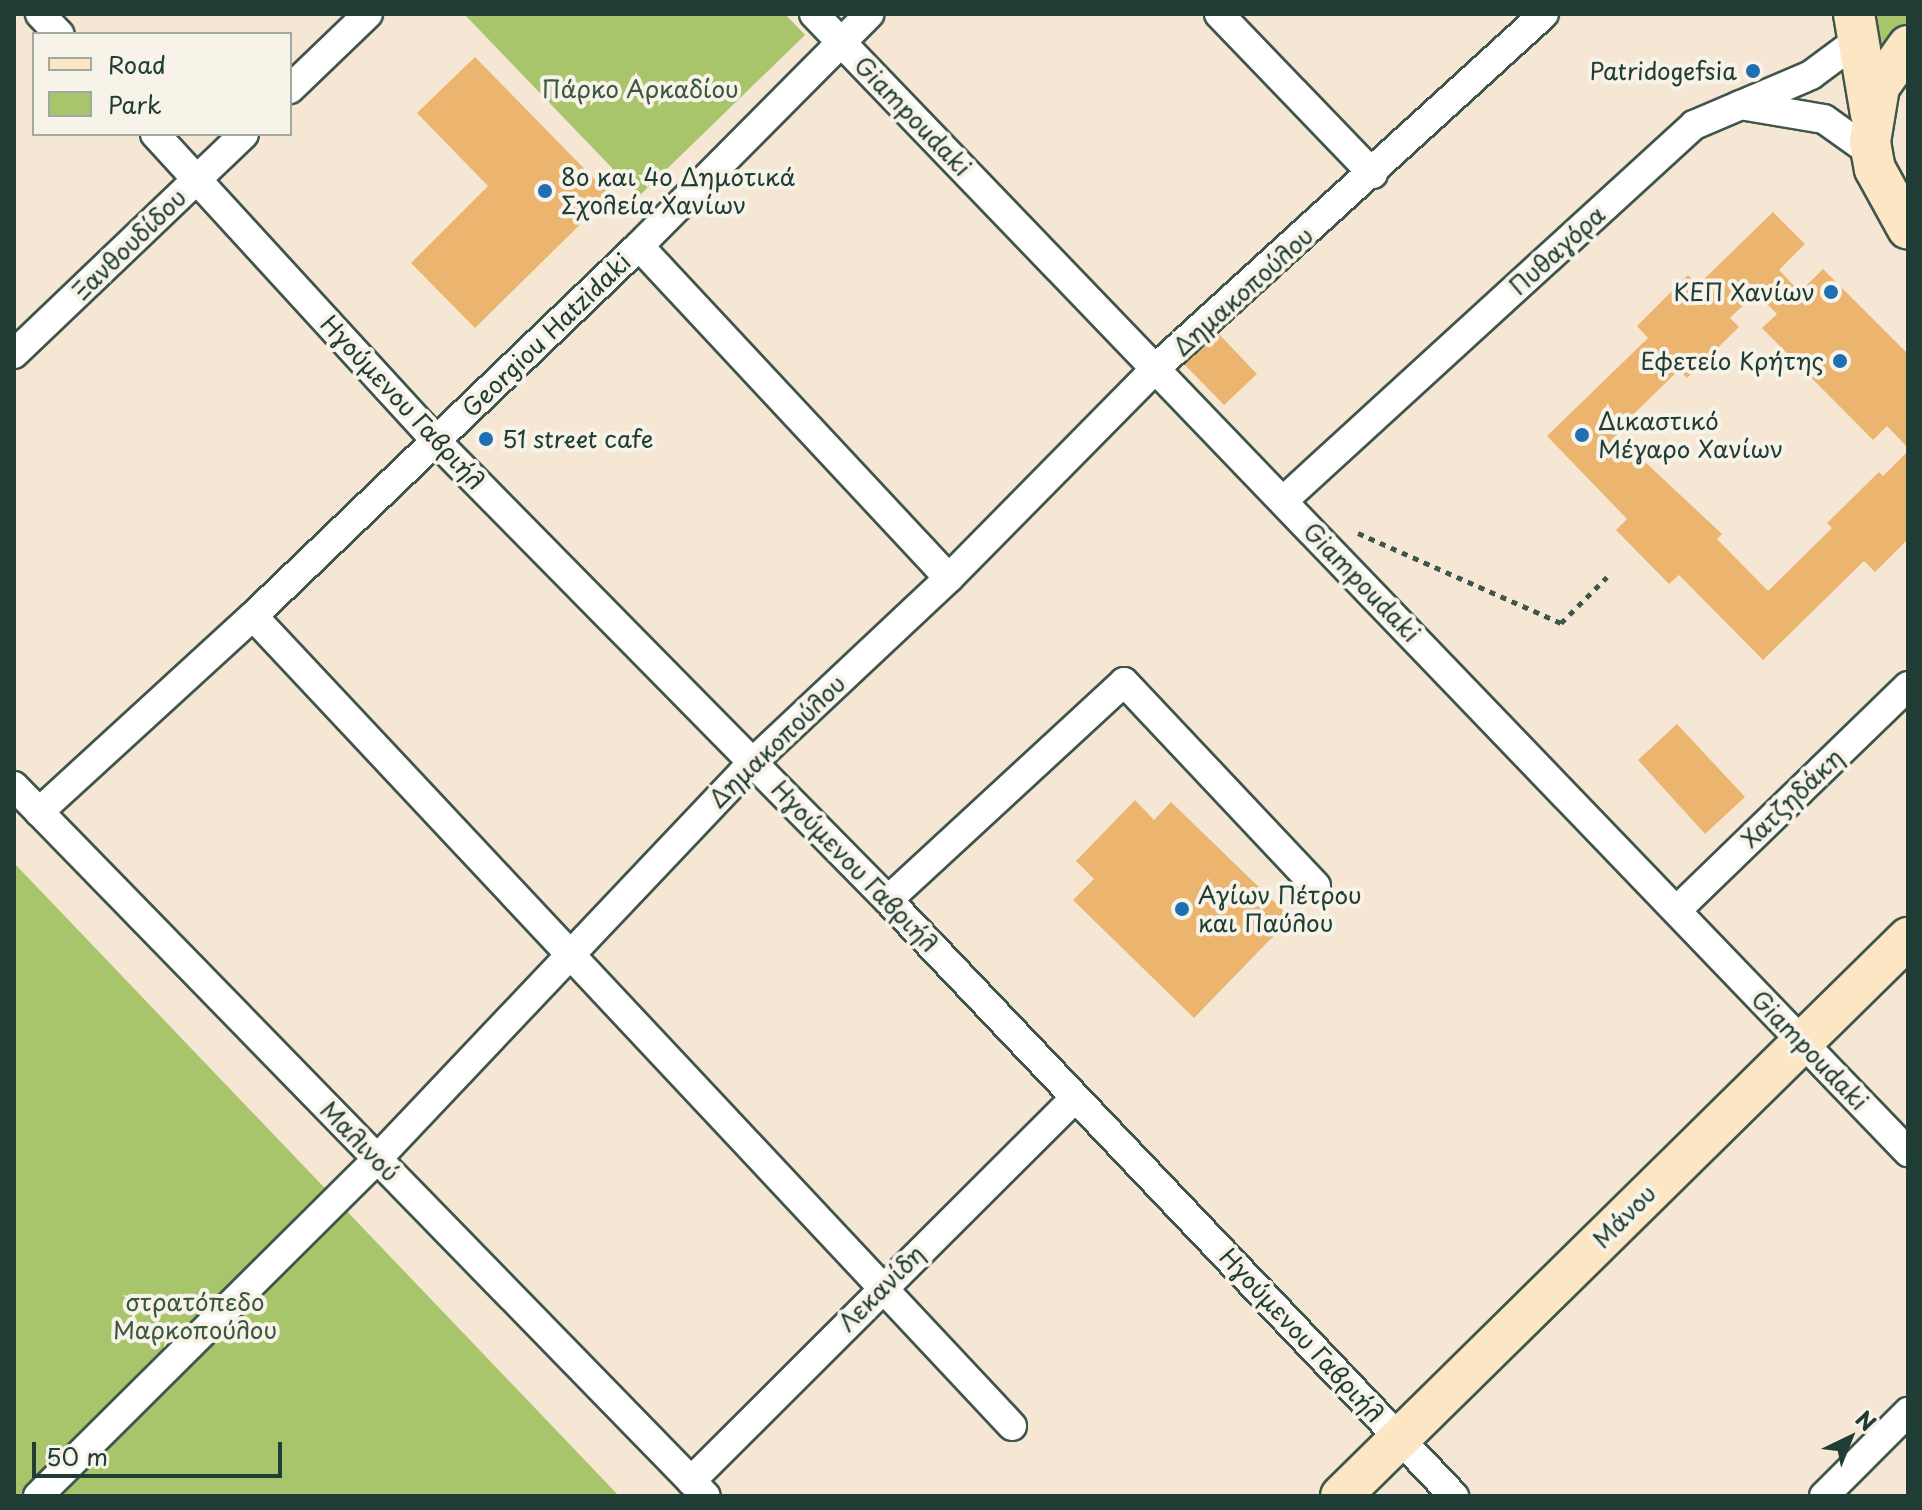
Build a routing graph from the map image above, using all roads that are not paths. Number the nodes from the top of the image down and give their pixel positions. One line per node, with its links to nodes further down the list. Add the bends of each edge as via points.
1 (40, 14): 8 (street)
2 (368, 14): 11 (street)
3 (814, 14): 9 (street, Giampoudaki)
4 (869, 14): 9 (street, Georgiou Hatzidaki)
5 (1219, 14): 17 (street)
6 (1544, 14): 17 (street, Δημακοπούλου)
7 (1856, 27): 12 (street, Πυθαγόρα, via 1811,75); 13 (street)
8 (57, 32)
9 (840, 41): 20 (street, Georgiou Hatzidaki); 22 (street, Giampoudaki)
10 (1908, 46): 13 (street, via 1879,87)
11 (292, 87)
12 (1735, 104): 16 (street, via 1810,114 1847,131); 24 (street, Πυθαγόρα, via 1694,125)
13 (1871, 114): 16 (street)
14 (157, 136): 18 (street, Ηγούμενου Γαβριήλ)
15 (242, 136): 18 (street, Ξανθουδίδου)
16 (1873, 154): 19 (street, via 1886,192)
17 (1373, 174): 22 (street, Δημακοπούλου)
18 (197, 178): 21 (street, Ξανθουδίδου); 23 (street, Ηγούμενου Γαβριήλ)
19 (1908, 229)
20 (639, 246): 23 (street, Georgiou Hatzidaki); 25 (street)
21 (14, 354)
22 (1158, 366): 24 (street, Giampoudaki); 25 (street, Δημακοπούλου)
23 (436, 441): 26 (street, Georgiou Hatzidaki); 28 (street, Ηγούμενου Γαβριήλ)
24 (1284, 500): 33 (street, Giampoudaki)
25 (949, 578): 28 (street, Δημακοπούλου)
26 (253, 616): 30 (street, Georgiou Hatzidaki); 35 (street)
27 (1908, 686): 33 (street, Χατζηδάκη)
28 (753, 762): 32 (street, Ηγούμενου Γαβριήλ); 35 (street, Δημακοπούλου)
29 (14, 786): 30 (street, Μαλινού)
30 (39, 812): 39 (street, Μαλινού)
31 (1316, 886): 32 (street, via 1124,682)
32 (888, 900): 37 (street, Ηγούμενου Γαβριήλ)
33 (1677, 910): 36 (street, Giampoudaki)
34 (1908, 938): 36 (street, Μάνου)
35 (567, 953): 39 (street, Δημακοπούλου); 40 (street)
36 (1800, 1040): 38 (street, Giampoudaki); 43 (street, Μάνου)
37 (1075, 1098): 40 (street, Λεκανίδη); 43 (street, Ηγούμενου Γαβριήλ)
38 (1908, 1152)
39 (377, 1159): 44 (street, Μαλινού); 45 (street, Δημακοπούλου)
40 (882, 1287): 42 (street); 44 (street, Λεκανίδη)
41 (1908, 1412): 48 (street)
42 (1012, 1426)
43 (1401, 1440): 46 (street, Μάνου); 47 (street, Ηγούμενου Γαβριήλ)
44 (698, 1488)
45 (38, 1496)
46 (1341, 1496)
47 (1454, 1496)
48 (1824, 1496)

